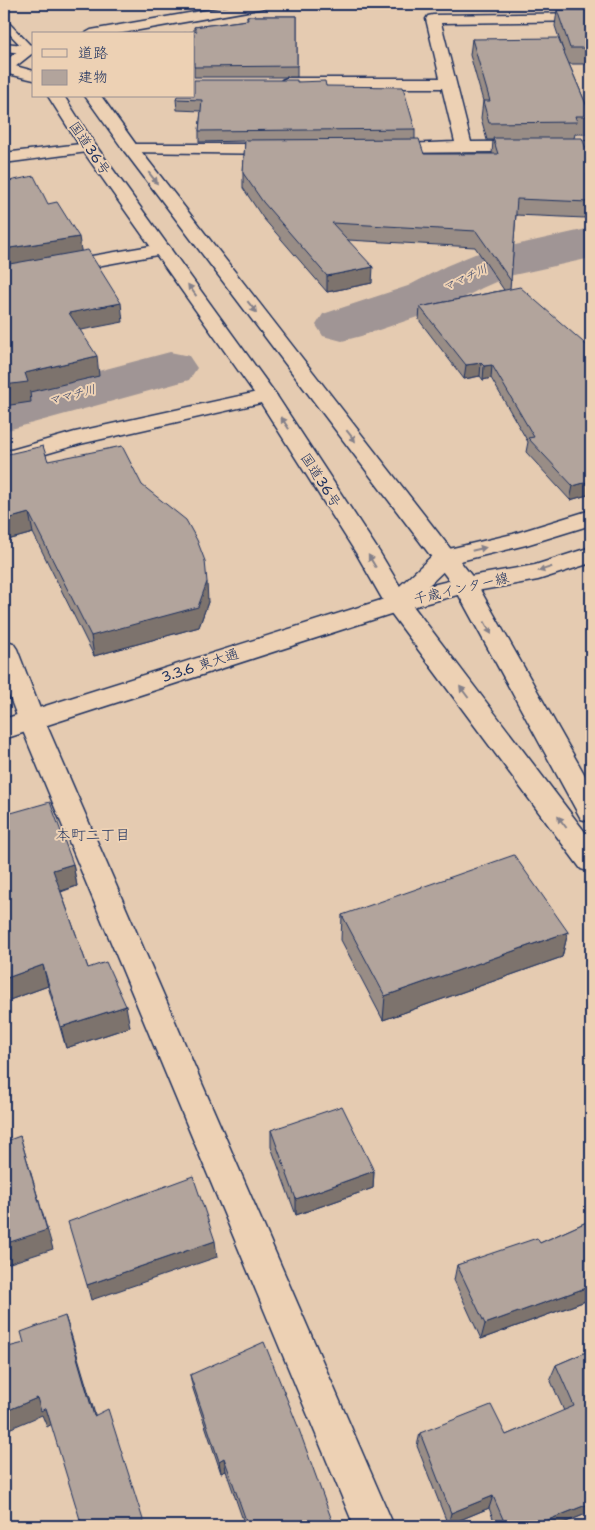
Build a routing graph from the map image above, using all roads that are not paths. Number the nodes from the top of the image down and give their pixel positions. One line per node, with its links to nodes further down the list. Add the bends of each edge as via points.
1 (264, 4): 4 (main road)
2 (591, 17): 9 (main road, via 433,19)
3 (4, 23): 6 (lane)
4 (103, 32)
5 (4, 47): 6 (main road)
6 (32, 49): 7 (main road)
7 (4, 68): 8 (main road)
8 (32, 75)
9 (448, 83): 10 (main road); 14 (main road)
10 (272, 84)
11 (57, 98): 15 (main road, 国道36号)
12 (94, 98): 17 (main road)
13 (591, 146): 14 (main road)
14 (464, 147): 16 (main road)
15 (89, 148): 19 (main road); 20 (main road, 国道36号)
16 (365, 148)
17 (131, 149): 18 (main road); 26 (main road, one-way to 26)
18 (296, 149)
19 (4, 158)
20 (162, 249): 21 (main road); 22 (main road, 国道36号, one-way to 20)
21 (4, 277)
22 (268, 396): 23 (main road); 28 (main road, 国道36号, one-way to 22)
23 (4, 458)
24 (591, 517): 26 (main road, one-way to 24, via 518,540)
25 (591, 555): 27 (main road, 千歳インター線, one-way to 27, via 538,572)
26 (444, 557): 27 (main road); 28 (main road, 千歳インター線)
27 (465, 585): 28 (main road, 千歳インター線); 31 (main road, one-way to 31)
28 (397, 603): 30 (main road, 3.3.6 東大通); 32 (main road, 国道36号, one-way to 28)
29 (4, 649): 30 (main road)
30 (17, 724): 33 (main road)
31 (591, 810)
32 (591, 861)
33 (374, 1526)

